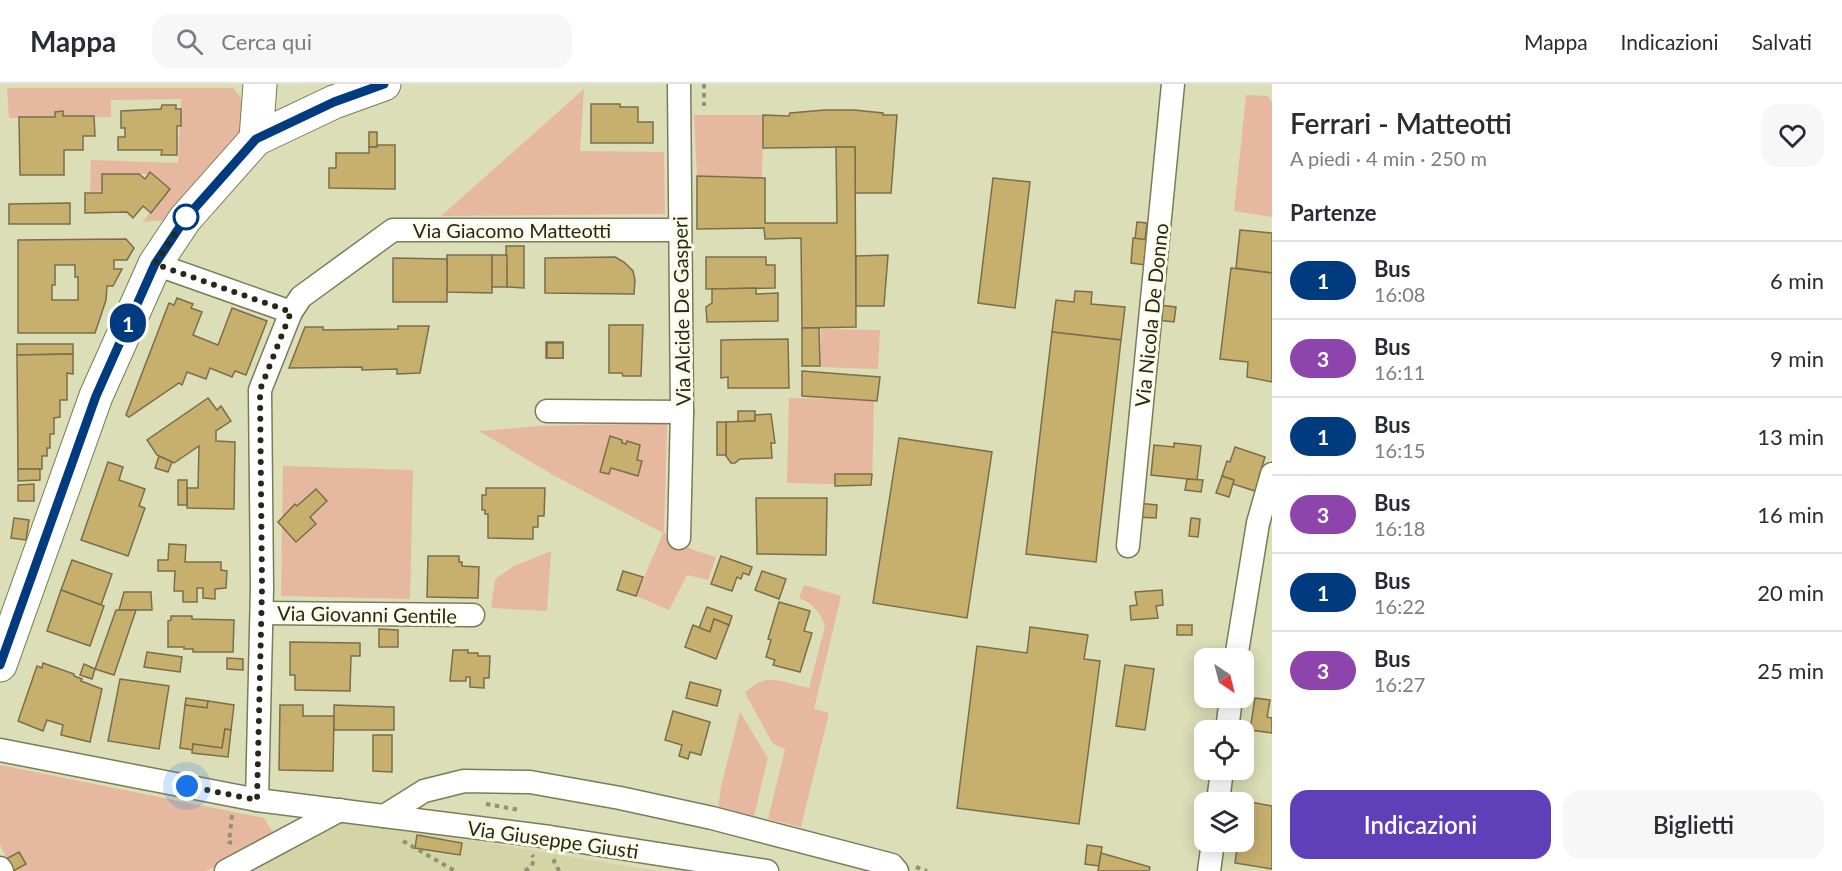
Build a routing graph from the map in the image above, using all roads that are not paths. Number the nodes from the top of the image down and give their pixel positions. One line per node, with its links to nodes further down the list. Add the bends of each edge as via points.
1 (260, 84): 5 (street)
2 (384, 84): 5 (street, via 334,102)
3 (679, 84): 6 (street, Via Alcide De Gasperi)
4 (1173, 84): 13 (street, Via Nicola De Donno)
5 (256, 139): 7 (street, via 185,219)
6 (680, 230): 8 (street, Via Giacomo Matteotti, via 393,230 301,297); 10 (street, Via Alcide De Gasperi)
7 (155, 264): 8 (street); 17 (street, via 96,396)
8 (291, 312): 14 (street, Via Giacomo Matteotti, via 260,390)
9 (547, 411): 10 (street)
10 (682, 412): 12 (street, Via Alcide De Gasperi)
11 (1272, 474): 16 (street, via 1258,523)
12 (680, 538)
13 (1128, 546)
14 (262, 613): 15 (street, Via Giovanni Gentile); 19 (street, Via Giacomo Matteotti)
15 (473, 615)
16 (1238, 648)
17 (0, 665)
18 (0, 750): 19 (street, Via Giuseppe Giusti)
19 (257, 800): 20 (street, Via Giuseppe Giusti)
20 (339, 810): 21 (street, Via Giuseppe Giusti); 23 (street)
21 (384, 816): 24 (street, Via Giuseppe Giusti); 25 (street, via 424,791 464,781 530,782 712,818 892,865)
22 (1212, 852): 26 (street)
23 (226, 871)
24 (768, 871)
25 (897, 871)
26 (1209, 871)

